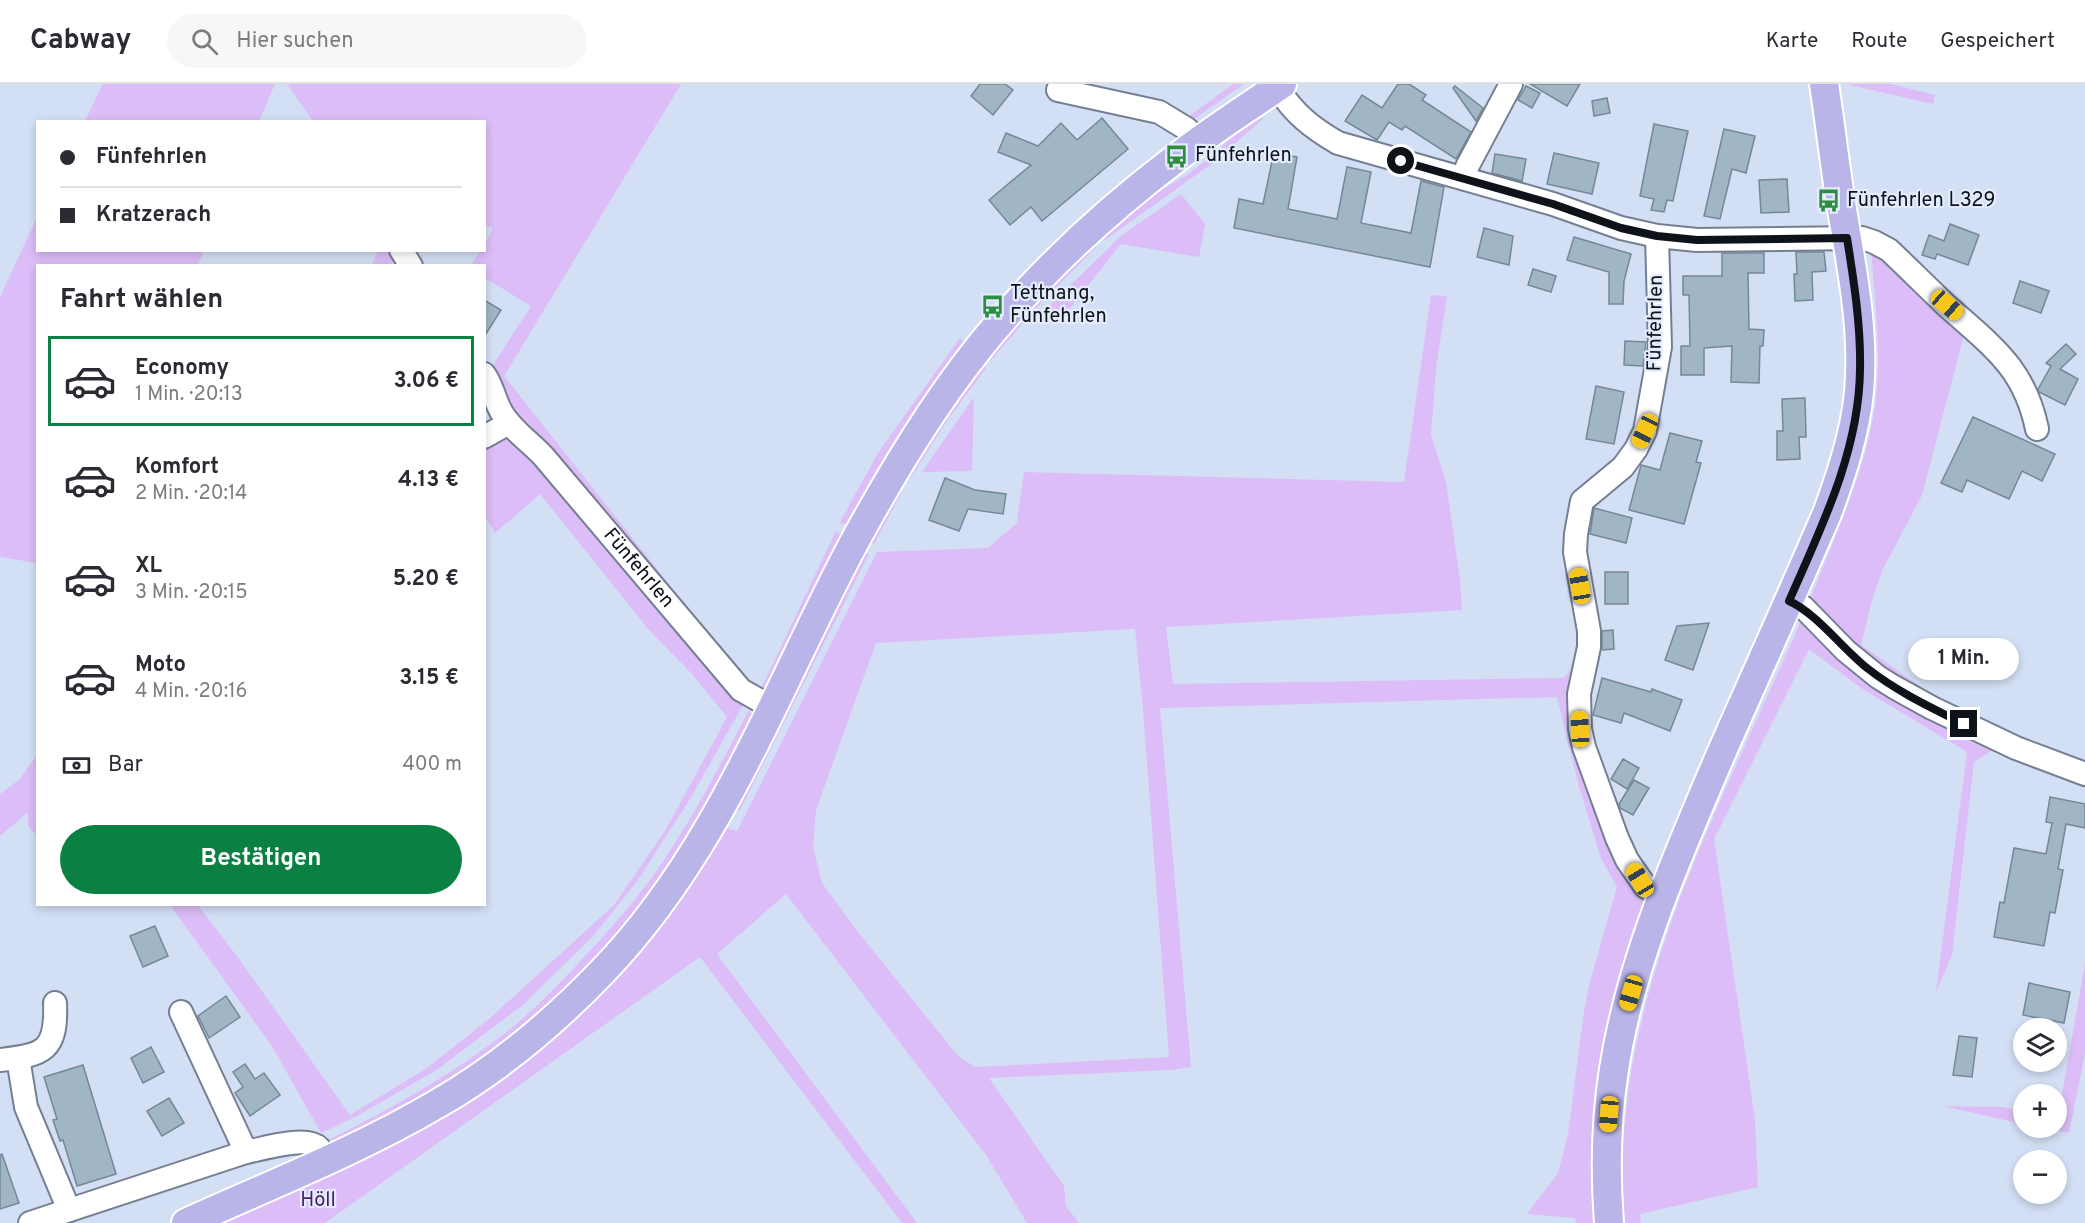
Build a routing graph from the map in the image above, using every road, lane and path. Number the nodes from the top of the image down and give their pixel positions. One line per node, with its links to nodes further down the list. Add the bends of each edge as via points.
1 (1511, 84): 6 (street, via 1467,166)
2 (1824, 84): 8 (main road)
3 (1280, 86): 5 (main road); 6 (street, via 1289,106 1303,120 1338,143)
4 (1058, 90): 5 (street, via 1159,112 1187,129)
5 (1199, 142): 14 (main road, via 1088,231 1024,295 974,353 891,476)
6 (1465, 178): 7 (street)
7 (1657, 236): 8 (street, via 1697,240); 16 (street, Fünfehrlen, via 1660,347 1645,431 1623,467 1582,501 1575,552 1589,631 1579,694 1584,747 1628,860 1645,886)
8 (1847, 238): 11 (street, via 1862,238 1889,250 1994,348 2018,378 2032,406); 13 (main road, via 1860,337 1854,423 1828,511)
9 (486, 376): 10 (street, Fünfehrlen)
10 (508, 423): 12 (street); 14 (street, Fünfehrlen, via 531,442 741,690)
11 (2037, 429)
12 (486, 436)
13 (1789, 601): 15 (street, via 1803,607 1846,651 1894,687 2016,748); 16 (main road)
14 (773, 708): 21 (main road, via 697,849 670,890 605,969 545,1026 481,1077 399,1126)
15 (2085, 774)
16 (1662, 897): 25 (main road, via 1626,1010 1614,1067 1606,1164)
17 (55, 1003): 19 (street, via 51,1041 40,1053)
18 (181, 1012): 20 (street)
19 (9, 1059): 22 (street)
20 (246, 1152): 21 (street, via 297,1142 313,1144 320,1149); 22 (street)
21 (324, 1162): 24 (main road)
22 (69, 1210): 23 (street)
23 (30, 1223)
24 (186, 1223)
25 (1609, 1223)

